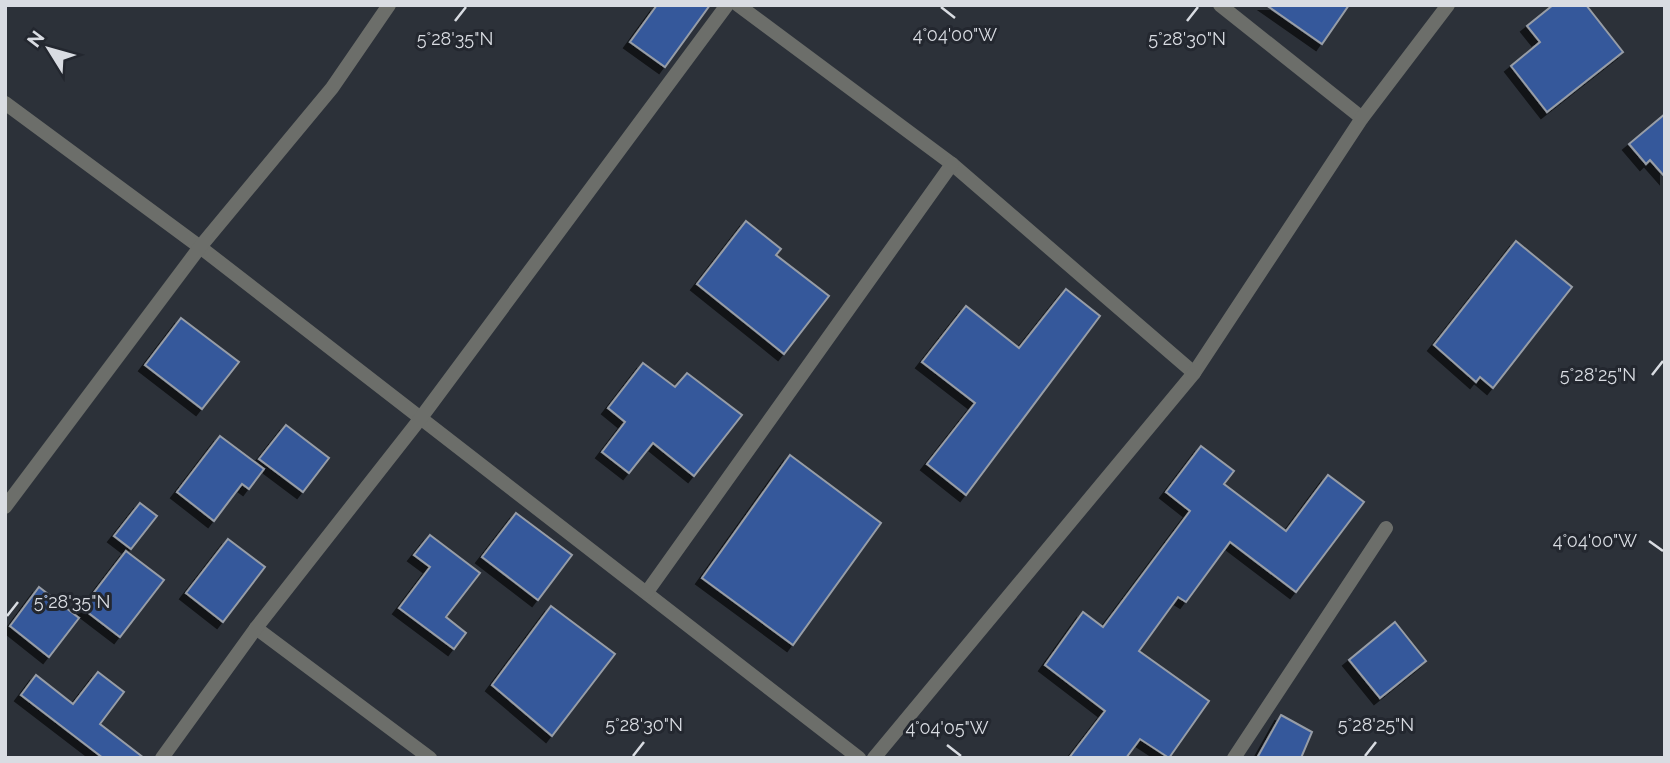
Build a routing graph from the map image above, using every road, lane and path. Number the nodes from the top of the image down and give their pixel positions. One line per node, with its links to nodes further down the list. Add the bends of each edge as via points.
1 (389, 5): 9 (street, via 332,88)
2 (727, 5): 11 (street)
3 (738, 5): 8 (street)
4 (1220, 5): 7 (street)
5 (1448, 5): 7 (street)
6 (5, 103): 9 (street)
7 (1362, 118): 10 (street)
8 (951, 164): 10 (street); 14 (street)
9 (200, 247): 11 (street); 12 (street)
10 (1194, 373): 19 (street)
11 (420, 419): 14 (street); 15 (street)
12 (5, 507)
13 (1386, 528): 20 (street)
14 (647, 593): 18 (street)
15 (256, 628): 16 (street); 17 (street)
16 (162, 758)
17 (430, 758)
18 (859, 758)
19 (874, 758)
20 (1234, 758)

